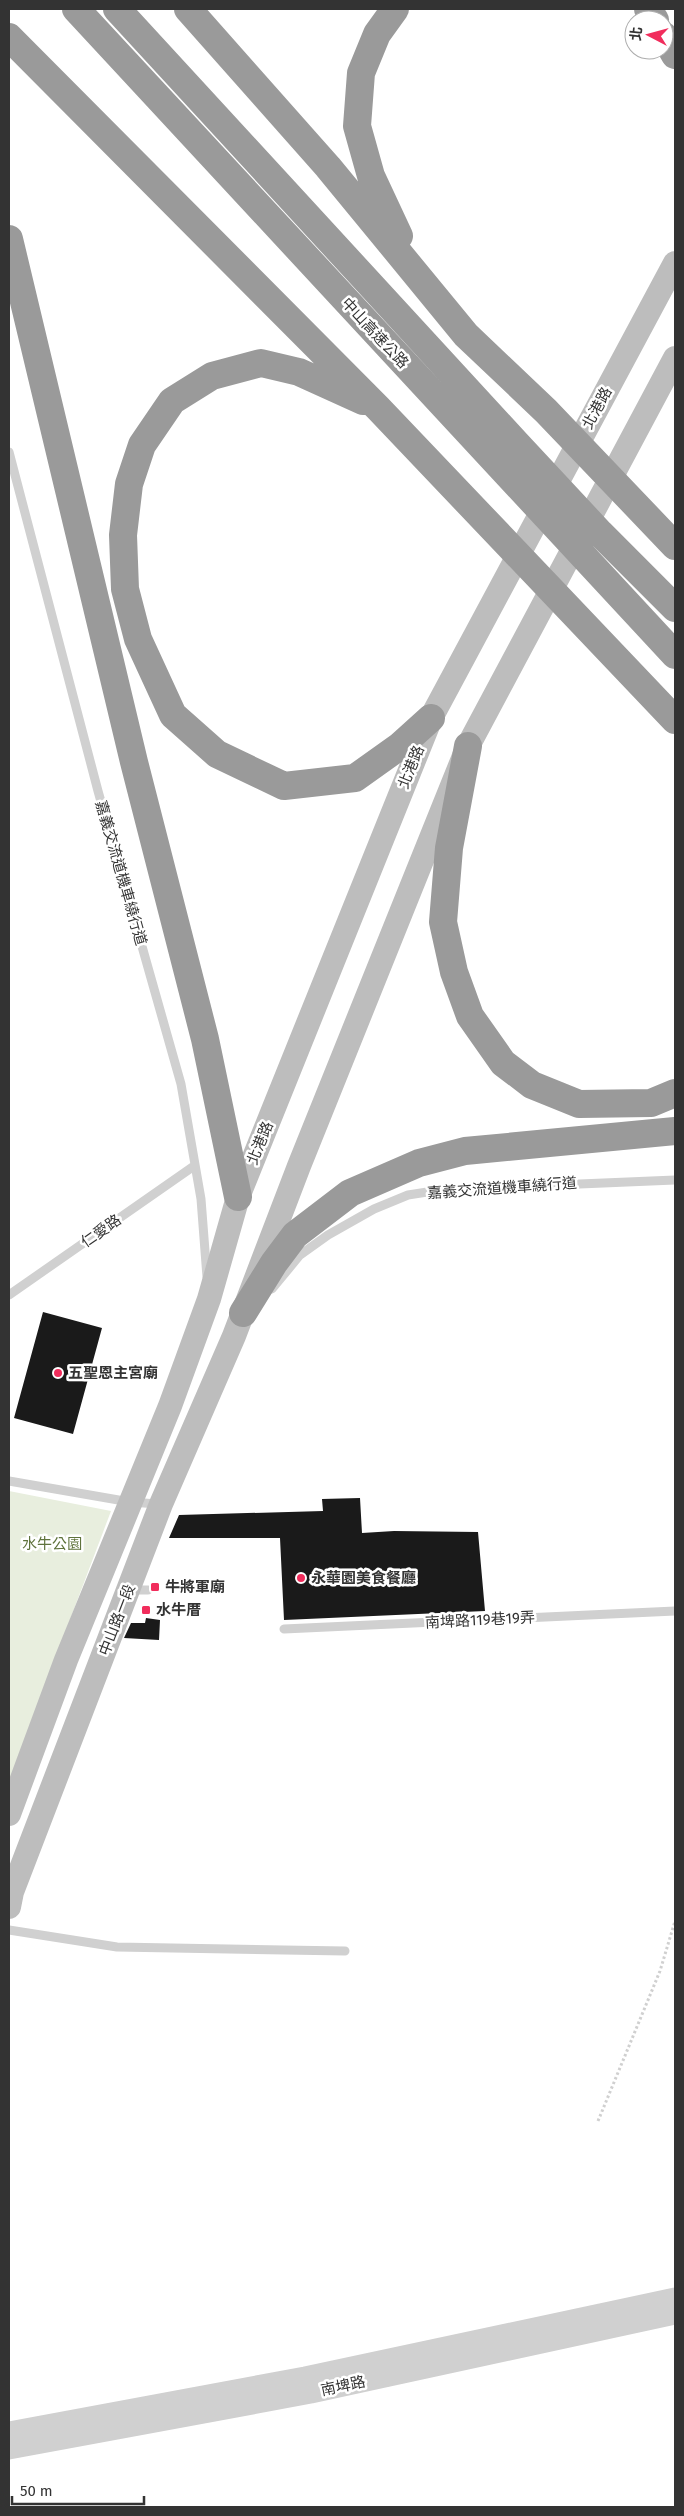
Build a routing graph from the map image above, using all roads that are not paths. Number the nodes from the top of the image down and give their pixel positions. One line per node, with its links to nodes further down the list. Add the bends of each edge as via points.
1 (76, 9): 14 (highway, 中山高速公路)
2 (117, 9): 13 (highway, 中山高速公路, via 517,444)
3 (188, 9): 8 (highway, via 328,167)
4 (395, 9): 8 (highway, via 377,34 361,73 357,126 371,176 394,230)
5 (9, 37): 10 (highway)
6 (9, 239): 24 (highway, via 134,762 205,1039)
7 (675, 263): 16 (main road, 北港路)
8 (466, 335): 12 (highway, via 546,411)
9 (675, 358): 19 (main road)
10 (378, 408): 15 (highway, via 565,602); 16 (highway, via 299,372 261,362 212,376 172,401 142,445 128,484 123,536 125,589 138,639 173,715 217,754 284,786 355,778 400,746)
11 (9, 452): 22 (lane, 嘉義交流道機車繞行道, via 98,791 181,1084)
12 (675, 546)
13 (675, 608)
14 (675, 655)
15 (654, 700): 17 (highway); 18 (highway)
16 (431, 718): 24 (main road, 北港路)
17 (675, 720)
18 (675, 730)
19 (468, 746): 20 (highway, via 449,848 443,922 454,972 470,1016 503,1063 532,1085 579,1104 651,1103); 27 (main road, via 298,1166)
20 (675, 1092)
21 (675, 1131): 27 (highway, via 466,1151 420,1163 350,1193 295,1235 274,1263)
22 (194, 1166): 25 (lane, 仁愛路); 26 (lane, 嘉義交流道機車繞行道, via 201,1200)
23 (675, 1180): 27 (lane, 嘉義交流道機車繞行道, via 440,1190 408,1195 374,1209 300,1255)
24 (238, 1197): 26 (main road, 北港路)
25 (9, 1295)
26 (209, 1299): 29 (main road)
27 (238, 1325): 30 (main road, 中山路一段)
28 (9, 1481): 29 (lane)
29 (130, 1502): 30 (lane); 33 (main road, via 66,1660)
30 (161, 1504): 34 (main road, 中山路一段, via 138,1590 12,1892)
31 (675, 1611): 32 (lane, 南埤路119巷19弄)
32 (284, 1629)
33 (9, 1814)
34 (9, 1907)
35 (9, 1930): 36 (lane, via 117,1948)
36 (345, 1951)
37 (675, 2298): 39 (street, 南埤路, via 306,2378)
38 (675, 2314): 40 (street, 南埤路, via 311,2393)
39 (9, 2432)
40 (9, 2449)

